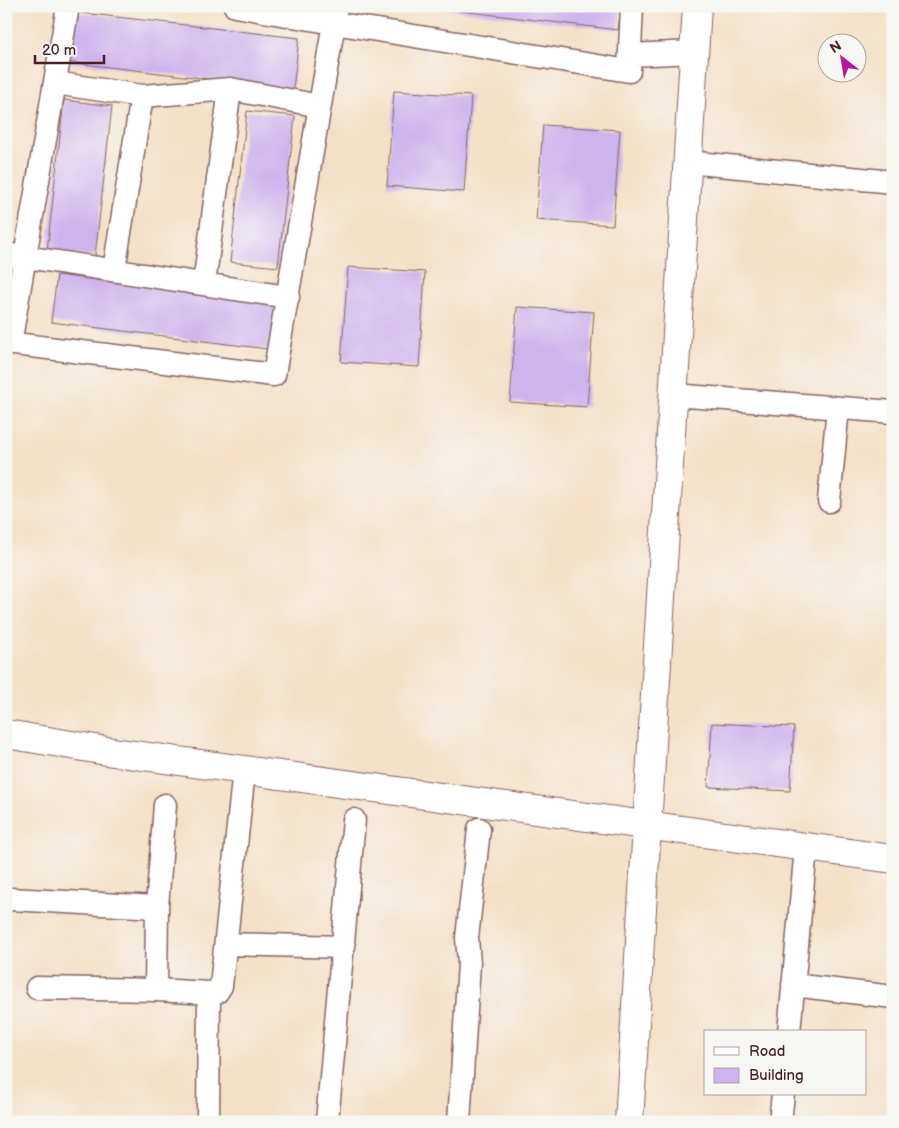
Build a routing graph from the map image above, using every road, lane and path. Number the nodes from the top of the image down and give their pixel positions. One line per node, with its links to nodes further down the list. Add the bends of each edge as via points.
1 (68, 6): 8 (street)
2 (235, 6): 5 (street)
3 (632, 6): 7 (street)
4 (696, 6): 6 (street)
5 (335, 15): 7 (street, via 629,71); 11 (street)
6 (694, 52): 7 (street); 12 (street)
7 (630, 55)
8 (55, 83): 10 (street); 14 (street)
9 (230, 89): 10 (street); 11 (street); 16 (street)
10 (142, 96): 15 (street)
11 (320, 106): 17 (street)
12 (687, 162): 13 (street); 19 (street)
13 (893, 182)
14 (16, 255): 15 (street); 18 (street)
15 (114, 270): 16 (street)
16 (204, 284): 17 (street)
17 (288, 297): 18 (street, via 274,374)
18 (8, 343)
19 (674, 395): 20 (street); 27 (street)
20 (838, 408): 21 (street); 22 (street)
21 (893, 412)
22 (829, 501)
23 (6, 734): 24 (street)
24 (244, 770): 27 (street); 33 (street)
25 (165, 805): 32 (street)
26 (354, 820): 34 (street)
27 (648, 827): 29 (street); 45 (street)
28 (479, 829): 44 (street, via 467,938 469,963)
29 (806, 848): 30 (street); 35 (street)
30 (893, 859)
31 (10, 899): 32 (street)
32 (157, 907): 37 (street)
33 (227, 944): 34 (street); 38 (street, via 221,986 217,992)
34 (344, 947): 43 (street)
35 (793, 985): 39 (street); 40 (street)
36 (37, 988): 37 (street)
37 (156, 990): 38 (street)
38 (209, 993): 42 (street)
39 (893, 997)
40 (788, 1030)
41 (783, 1096): 46 (street)
42 (208, 1122)
43 (327, 1122)
44 (458, 1122)
45 (629, 1122)
46 (780, 1122)

